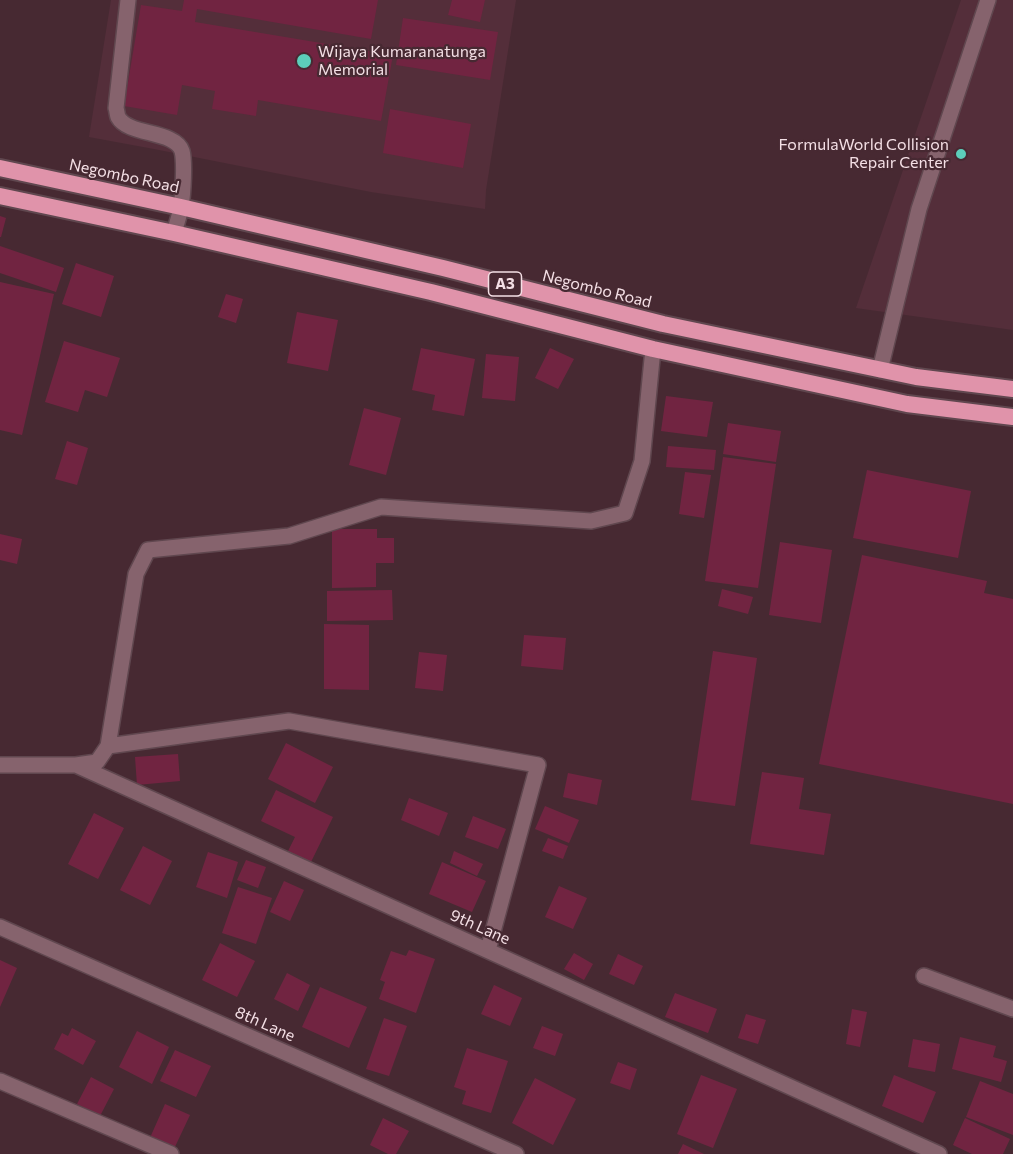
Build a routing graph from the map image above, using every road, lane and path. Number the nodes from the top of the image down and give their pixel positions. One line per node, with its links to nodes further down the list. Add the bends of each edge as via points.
1 (128, 0): 5 (street, via 118,117 125,124 169,139 182,149)
2 (988, 0): 8 (street, via 919,209)
3 (0, 168): 5 (highway, Negombo Road / A3)
4 (0, 196): 6 (highway, A3)
5 (181, 207): 6 (street); 8 (highway, Negombo Road / A3, via 663,324)
6 (174, 233): 7 (highway, A3, via 432,292)
7 (653, 349): 10 (highway, A3, via 907,404); 11 (street, via 642,461 625,513 591,521 381,507 289,536 148,550 136,574)
8 (880, 370): 9 (highway, Negombo Road / A3)
9 (1013, 389)
10 (1013, 417)
11 (108, 746): 13 (street, via 97,762); 15 (street, via 289,721 538,765)
12 (0, 765): 13 (street, 9th Lane)
13 (76, 765): 15 (street, 9th Lane)
14 (0, 927): 20 (street, 8th Lane)
15 (488, 950): 21 (street, 9th Lane)
16 (924, 976): 17 (street)
17 (1013, 1009)
18 (0, 1081): 19 (street)
19 (171, 1154)
20 (516, 1154)
21 (939, 1154)

